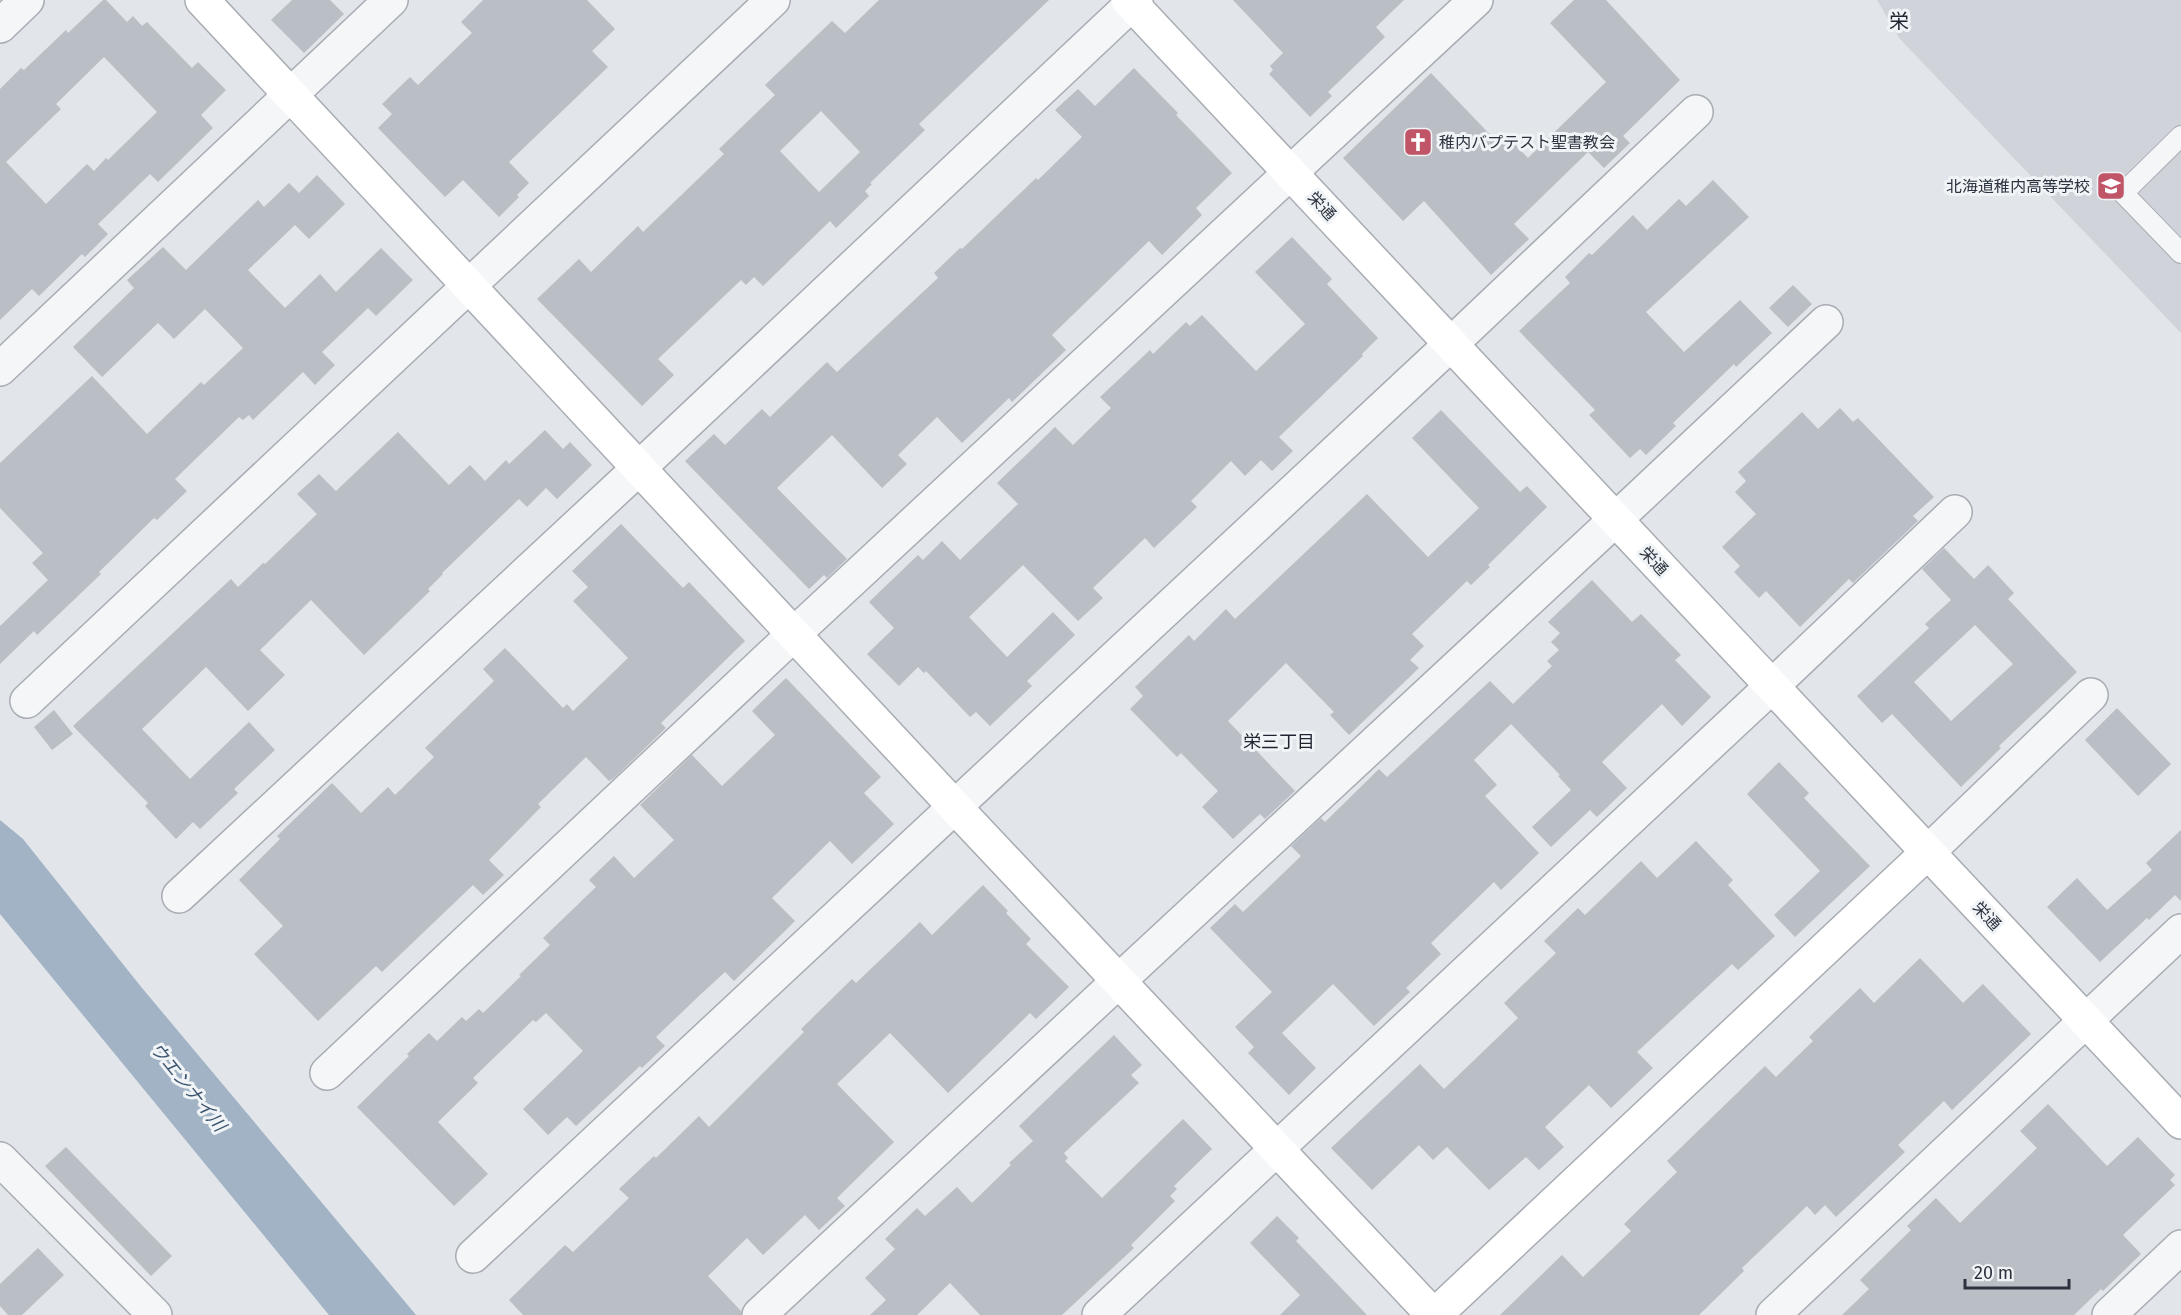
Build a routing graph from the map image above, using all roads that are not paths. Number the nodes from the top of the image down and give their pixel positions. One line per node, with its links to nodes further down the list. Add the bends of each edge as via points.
1 (27, 0): 7 (street)
2 (202, 0): 8 (street)
3 (391, 0): 8 (street)
4 (773, 0): 13 (street)
5 (1476, 0): 11 (street)
6 (1132, 1): 11 (street, 栄通); 17 (street)
7 (0, 26)
8 (290, 95): 13 (street); 16 (street)
9 (1695, 112): 15 (street)
10 (2181, 136): 12 (lane, via 2123,193)
11 (1291, 172): 15 (street, 栄通); 20 (street)
12 (2181, 253)
13 (469, 285): 17 (street); 23 (street)
14 (1826, 322): 19 (street)
15 (1451, 344): 19 (street, 栄通); 24 (street)
16 (0, 369)
17 (639, 468): 20 (street); 26 (street)
18 (1955, 512): 21 (street)
19 (1615, 520): 21 (street, 栄通); 28 (street)
20 (794, 634): 24 (street); 30 (street)
21 (1771, 687): 25 (street, 栄通); 32 (street)
22 (2091, 695): 25 (street)
23 (27, 701)
24 (954, 806): 28 (street); 35 (street)
25 (1927, 853): 29 (street, 栄通); 39 (street)
26 (179, 896)
27 (2181, 931): 29 (street)
28 (1120, 980): 32 (street); 37 (street)
29 (2086, 1022): 31 (street, 栄通); 40 (street)
30 (327, 1073)
31 (2181, 1122)
32 (1276, 1149): 38 (street); 39 (street)
33 (0, 1159): 36 (street)
34 (2181, 1247): 41 (street)
35 (473, 1256)
36 (155, 1315)
37 (759, 1315)
38 (1099, 1315)
39 (1434, 1315)
40 (1773, 1315)
41 (2109, 1315)

